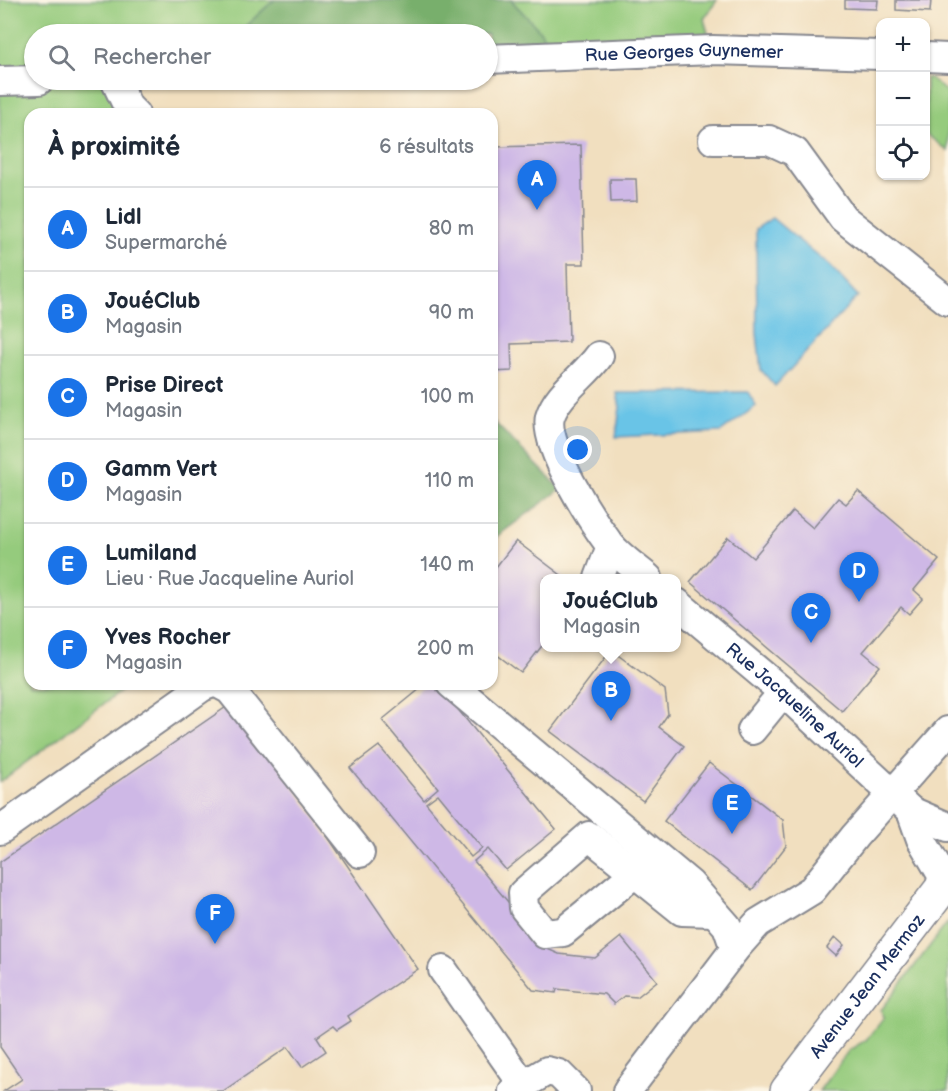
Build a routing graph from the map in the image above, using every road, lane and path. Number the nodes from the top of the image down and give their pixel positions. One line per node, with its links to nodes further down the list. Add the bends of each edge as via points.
1 (876, 55): 4 (street, Rue Georges Guynemer, via 695,50)
2 (930, 57): 3 (street)
3 (948, 58)
4 (498, 59)
5 (24, 80): 6 (street)
6 (0, 81)
7 (120, 90): 8 (street)
8 (129, 108)
9 (713, 140): 10 (street, via 769,140 795,152 843,218)
10 (948, 301)
11 (599, 356): 12 (street, via 561,398 550,417 549,433 556,456)
12 (611, 546): 13 (street); 14 (street)
13 (601, 574)
14 (642, 574)
15 (681, 606): 19 (street, Rue Jacqueline Auriol)
16 (198, 690): 24 (street)
17 (230, 690): 25 (street)
18 (458, 690): 28 (street, via 690,884)
19 (783, 692): 20 (street); 22 (street, Rue Jacqueline Auriol)
20 (752, 730)
21 (948, 731): 22 (street)
22 (902, 802): 23 (street); 27 (street, via 942,875); 29 (street, via 813,890 758,923)
23 (948, 826)
24 (0, 830)
25 (360, 853)
26 (635, 873): 28 (street, via 682,911)
27 (944, 899): 34 (main road, Avenue Jean Mermoz); 35 (main road, Avenue Jean Mermoz)
28 (714, 912): 29 (street, via 727,926)
29 (735, 949): 33 (street)
30 (443, 970): 31 (street)
31 (517, 1087): 32 (street, via 547,1071 559,1074)
32 (576, 1091)
33 (627, 1091)
34 (787, 1091)
35 (811, 1091)

